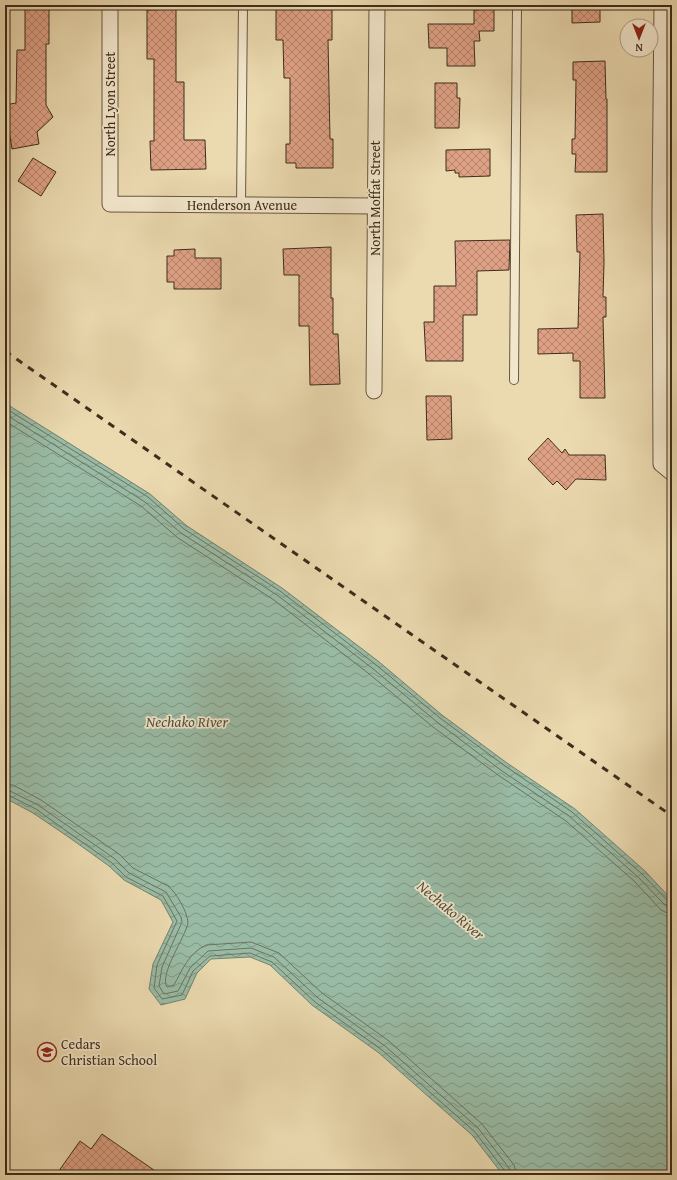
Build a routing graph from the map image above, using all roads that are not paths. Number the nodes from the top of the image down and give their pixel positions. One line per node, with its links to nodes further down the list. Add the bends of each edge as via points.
1 (110, 5): 6 (street, North Lyon Street)
2 (244, 5): 7 (lane)
3 (377, 5): 8 (street, North Moffat Street)
4 (517, 5): 10 (lane)
5 (662, 5): 9 (street)
6 (110, 204): 7 (street, Henderson Avenue)
7 (241, 205): 8 (street, Henderson Avenue)
8 (375, 206): 11 (street, North Moffat Street)
9 (666, 210): 12 (street)
10 (514, 380)
11 (374, 391)
12 (667, 468)

